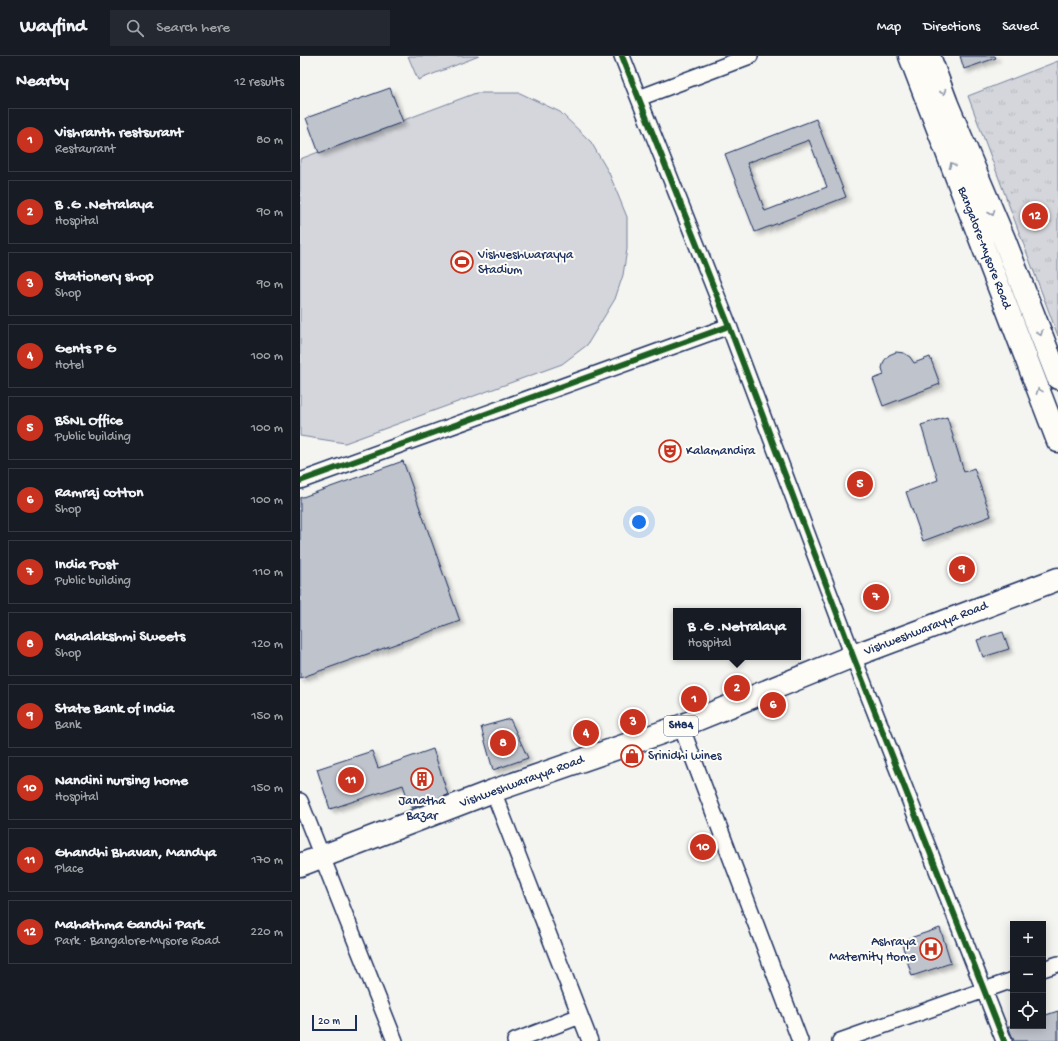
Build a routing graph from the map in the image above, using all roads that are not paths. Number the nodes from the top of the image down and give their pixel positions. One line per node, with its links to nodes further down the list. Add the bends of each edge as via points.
1 (622, 56): 5 (street)
2 (750, 56): 5 (street)
3 (910, 56): 8 (main road, Bangalore-Mysore Road, one-way to 3)
4 (929, 56): 7 (main road, Bangalore-Mysore Road, one-way to 7)
5 (639, 98): 6 (street)
6 (729, 326): 9 (street); 11 (street)
7 (1058, 378)
8 (1058, 441)
9 (300, 481)
10 (1058, 579): 11 (main road, Vishweshwarayya Road / SH84)
11 (853, 656): 12 (main road, Vishweshwarayya Road / SH84); 20 (street)
12 (681, 726): 13 (main road, Vishweshwarayya Road / SH84); 25 (street)
13 (493, 791): 15 (main road, Vishweshwarayya Road / SH84); 21 (street)
14 (300, 801): 15 (street)
15 (322, 856): 16 (main road, Vishweshwarayya Road / SH84); 22 (street)
16 (300, 865)
17 (1058, 964): 18 (street)
18 (1046, 968)
19 (1010, 981): 20 (street)
20 (984, 990): 26 (street); 27 (street)
21 (580, 1016): 23 (street); 24 (street)
22 (395, 1041)
23 (515, 1041)
24 (590, 1041)
25 (800, 1041)
26 (840, 1041)
27 (1004, 1041)

